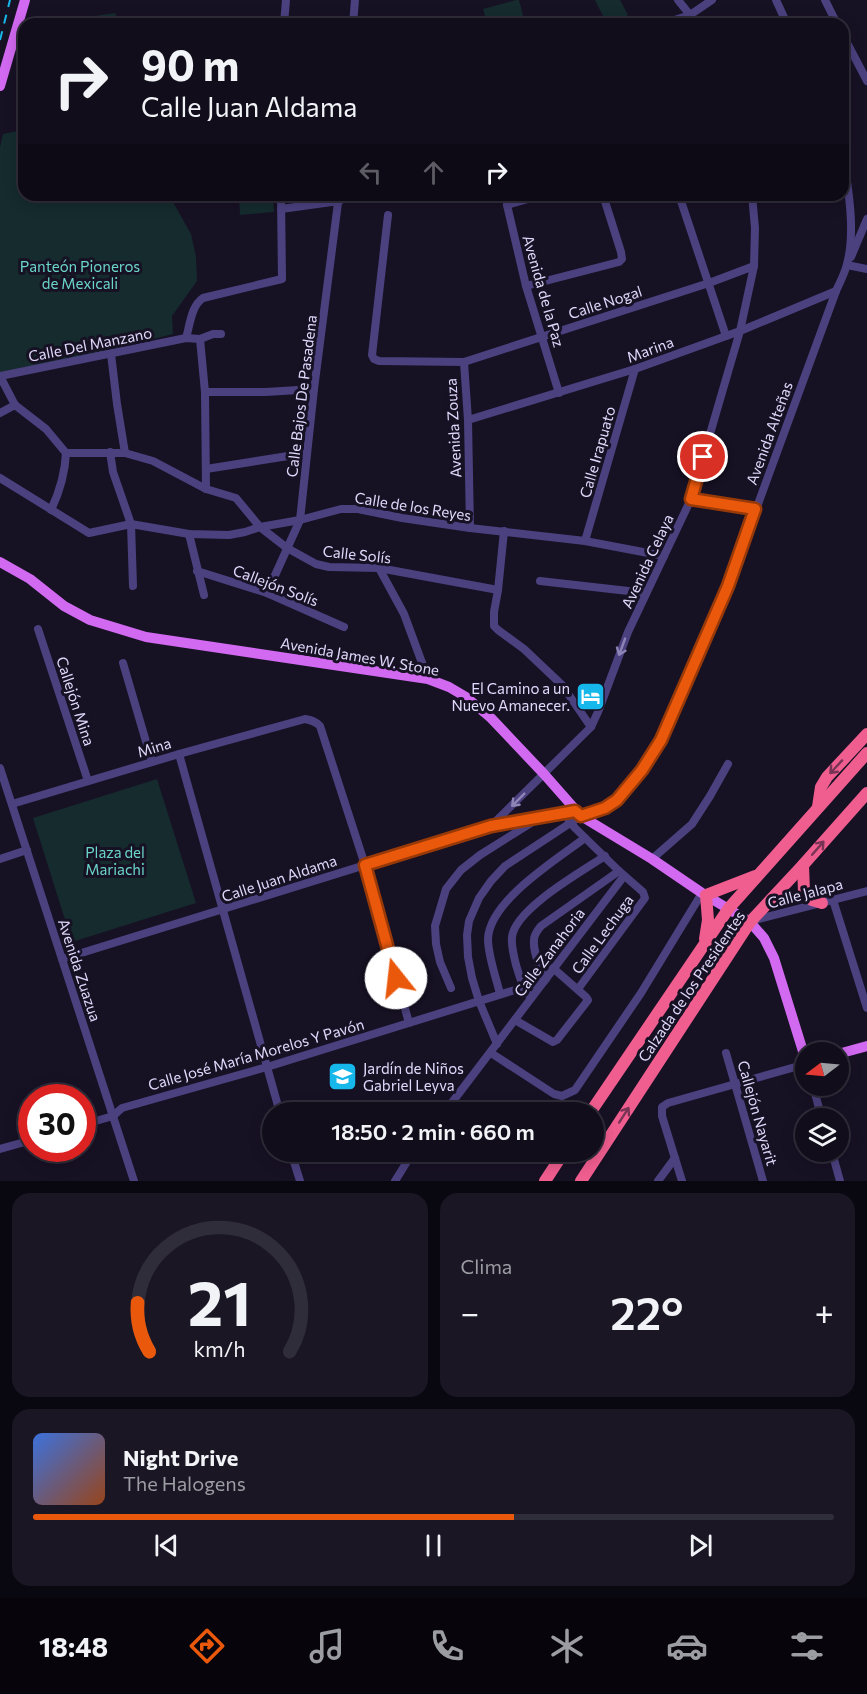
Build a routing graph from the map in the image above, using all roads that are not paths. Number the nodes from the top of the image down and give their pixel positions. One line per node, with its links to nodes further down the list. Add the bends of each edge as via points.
1 (25, 0): 9 (main road)
2 (286, 0): 10 (street)
3 (355, 0): 11 (street)
4 (678, 0): 8 (street)
5 (712, 0): 8 (street)
6 (776, 0): 14 (street)
7 (825, 0): 15 (street)
8 (690, 15): 12 (street); 13 (street)
9 (20, 18)
10 (284, 18)
11 (354, 18)
12 (681, 18)
13 (692, 18)
14 (784, 18)
15 (834, 18)
16 (18, 24): 19 (main road)
17 (849, 46): 18 (street)
18 (867, 81)
19 (0, 86)
20 (280, 201): 30 (street)
21 (323, 201): 30 (street)
22 (339, 201): 49 (street, Calle Bajos De Pasadena)
23 (507, 201): 29 (street, Avenida de la Paz)
24 (521, 201): 29 (street)
25 (605, 201): 37 (street, via 622,260)
26 (680, 201): 36 (street)
27 (753, 201): 34 (street, Avenida Celaya)
28 (849, 201): 33 (street, Avenida Alteñas)
29 (507, 205): 37 (street, Avenida de la Paz)
30 (281, 209): 43 (street, via 282,279 198,301)
31 (388, 216): 46 (street, Calle Nogal, via 374,359)
32 (867, 219): 33 (street)
33 (847, 265): 35 (street); 38 (street, Avenida Alteñas)
34 (754, 266): 36 (street, Calle Nogal); 39 (street, Avenida Celaya)
35 (867, 269)
36 (709, 283): 41 (street, Calle Nogal); 42 (street)
37 (526, 285): 41 (street, Avenida de la Paz)
38 (836, 291): 39 (street, Marina); 63 (street, Avenida Alteñas)
39 (740, 331): 42 (street, Marina); 62 (street, Avenida Celaya)
40 (221, 334): 44 (street, Calle Del Manzano)
41 (542, 336): 46 (street, Calle Nogal); 51 (street, Avenida de la Paz)
42 (726, 336): 47 (street, Marina)
43 (186, 339): 44 (street, Calle Del Manzano); 45 (street, Calle Del Manzano)
44 (200, 339): 50 (street)
45 (111, 354): 48 (street, Calle Del Manzano); 57 (street)
46 (464, 362): 54 (street, Avenida Zouza)
47 (635, 369): 51 (street, Marina); 71 (street, Calle Irapuato)
48 (0, 376): 52 (street)
49 (314, 389): 50 (street); 58 (street, Calle Bajos De Pasadena)
50 (205, 392): 59 (street)
51 (559, 393): 54 (street, Marina)
52 (15, 405): 53 (street); 56 (street, via 46,429)
53 (0, 413)
54 (468, 420): 68 (street, Avenida Zouza)
55 (110, 452): 56 (street, Calle Solís); 57 (street, Calle Solís); 66 (street)
56 (66, 453): 64 (street, via 60,491)
57 (125, 453): 61 (street, Calle Solís, via 153,461)
58 (307, 453): 59 (street); 65 (street, Calle Bajos De Pasadena)
59 (206, 469): 61 (street)
60 (0, 478): 64 (street)
61 (206, 489): 67 (street, Calle Solís, via 236,498)
62 (691, 499): 63 (street); 73 (street, Avenida Celaya)
63 (755, 509): 100 (street, Avenida Alteñas, via 728,586 661,740 617,800 605,808)
64 (51, 510): 66 (street, Calle de los Reyes, via 89,533)
65 (300, 520): 67 (street, Calle de los Reyes); 68 (street, Calle de los Reyes, via 340,509 358,509); 72 (street, Calle Bajos De Pasadena)
66 (131, 524): 70 (street, Calle de los Reyes); 78 (street)
67 (260, 527): 70 (street, Calle de los Reyes, via 228,535); 72 (street, Calle Solís)
68 (470, 528): 69 (street, Calle de los Reyes)
69 (504, 531): 71 (street, Calle de los Reyes); 79 (street)
70 (189, 534): 76 (street)
71 (585, 541): 73 (street, Calle de los Reyes)
72 (287, 548): 75 (street, Calle Solís, via 329,567); 80 (street, Calle Bajos De Pasadena)
73 (664, 556): 81 (street, Avenida Celaya)
74 (0, 562): 86 (main road, Avenida James W. Stone, via 64,606 118,630)
75 (379, 568): 79 (street, Calle Solís); 86 (street, via 404,614)
76 (197, 571): 80 (street, Callejón Solís); 82 (street)
77 (540, 581): 81 (street)
78 (133, 586)
79 (498, 590): 87 (street, via 494,626 562,685)
80 (267, 593): 83 (street, Callejón Solís)
81 (646, 593): 87 (street, Avenida Celaya, one-way to 87)
82 (204, 595)
83 (344, 627)
84 (38, 629): 95 (street, Callejón Mina)
85 (123, 663): 91 (street)
86 (428, 679): 94 (main road, Avenida James W. Stone, via 466,697)
87 (591, 727): 94 (street, Avenida Celaya)
88 (867, 734): 98 (highway, one-way to 98, via 827,777 821,787)
89 (867, 753): 98 (highway, Calzada de los Presidentes)
90 (179, 754): 91 (street, Mina); 109 (street, Mina, via 311,720 320,726); 117 (street)
91 (152, 762): 95 (street, Mina)
92 (728, 764): 108 (street, via 692,824)
93 (0, 768): 97 (street, Avenida Zuazua)
94 (544, 774): 100 (main road, Avenida James W. Stone); 103 (street, Avenida Celaya, one-way to 103)
95 (88, 781): 97 (street, Mina)
96 (867, 793): 110 (highway, Calzada de los Presidentes, one-way to 96)
97 (12, 804): 105 (street, Avenida Zuazua)
98 (819, 807): 112 (highway, Calzada de los Presidentes)
99 (564, 813): 100 (street, Calle Juan Aldama); 101 (street, Calle Juan Aldama); 102 (street)
100 (578, 813): 102 (street); 108 (main road, Avenida James W. Stone)
101 (537, 819): 103 (street, Calle Juan Aldama); 124 (street, via 480,855 446,889 435,926 440,962)
102 (570, 823): 104 (street); 128 (street, via 505,866 478,898 467,935)
103 (491, 826): 109 (street, Calle Juan Aldama)
104 (585, 838): 106 (street); 126 (street, via 512,894 495,917 488,939)
105 (27, 850): 107 (street); 120 (street, Avenida Zuazua)
106 (604, 856): 111 (street); 123 (street, via 520,918 512,937)
107 (0, 859)
108 (652, 859): 114 (main road, Avenida James W. Stone)
109 (365, 865): 117 (street, Calle Juan Aldama); 131 (street)
110 (803, 865): 115 (highway, via 807,897); 118 (highway, Calzada de los Presidentes)
111 (621, 873): 121 (street, Calle Zanahoria); 122 (street, via 541,926 535,934); 125 (street, Calle Lechuga, via 645,894 644,901)
112 (758, 875): 114 (highway); 116 (highway, Calzada de los Presidentes)
113 (867, 891): 115 (street, Calle Jalapa)
114 (704, 894): 116 (main road, Avenida James W. Stone); 119 (highway, via 708,920); 136 (street, via 575,1090 562,1096 554,1094)
115 (828, 902): 118 (street, Calle Jalapa); 129 (street)
116 (729, 908): 118 (main road, Avenida James W. Stone); 119 (highway, Calzada de los Presidentes)
117 (222, 910): 120 (street, Calle Juan Aldama); 139 (street)
118 (750, 922): 132 (main road, Avenida James W. Stone, via 771,949); 157 (highway, Calzada de los Presidentes, one-way to 118)
119 (705, 943): 143 (highway, Calzada de los Presidentes)
120 (62, 959): 144 (street, Avenida Zuazua)
121 (553, 968): 122 (street, Calle Zanahoria); 125 (street)
122 (545, 980): 123 (street, Calle José María Morelos Y Pavón); 127 (street, Calle Zanahoria)
123 (523, 987): 126 (street, Calle José María Morelos Y Pavón); 127 (street)
124 (451, 988)
125 (578, 989): 130 (street, via 587,999 585,1004 555,1042)
126 (500, 994): 128 (street, Calle José María Morelos Y Pavón)
127 (531, 998): 130 (street, Calle Zanahoria)
128 (479, 1001): 131 (street, Calle José María Morelos Y Pavón); 133 (street)
129 (867, 1008)
130 (515, 1020): 133 (street, Calle Zanahoria)
131 (409, 1023): 139 (street, Calle José María Morelos Y Pavón)
132 (800, 1042)
133 (497, 1044): 136 (street, Calle Zanahoria)
134 (867, 1046): 135 (main road)
135 (849, 1051)
136 (490, 1053): 142 (street, Calle Zanahoria)
137 (726, 1053): 140 (street, Callejón Nayarit)
138 (795, 1065): 140 (street)
139 (267, 1067): 141 (street); 144 (street, Calle José María Morelos Y Pavón, via 122,1108)
140 (736, 1084): 148 (street, via 662,1107); 160 (street, Callejón Nayarit)
141 (277, 1102)
142 (452, 1102)
143 (597, 1102)
144 (113, 1116): 145 (street, Calle José María Morelos Y Pavón); 153 (street, Avenida Zuazua)
145 (96, 1121)
146 (18, 1144): 147 (street)
147 (0, 1149)
148 (675, 1158): 158 (street); 159 (street)
149 (294, 1162): 154 (street)
150 (407, 1162): 155 (street)
151 (557, 1162): 156 (highway)
152 (835, 1162): 161 (street)
153 (134, 1181)
154 (300, 1181)
155 (395, 1181)
156 (545, 1181)
157 (581, 1181)
158 (658, 1181)
159 (682, 1181)
160 (764, 1181)
161 (840, 1181)

